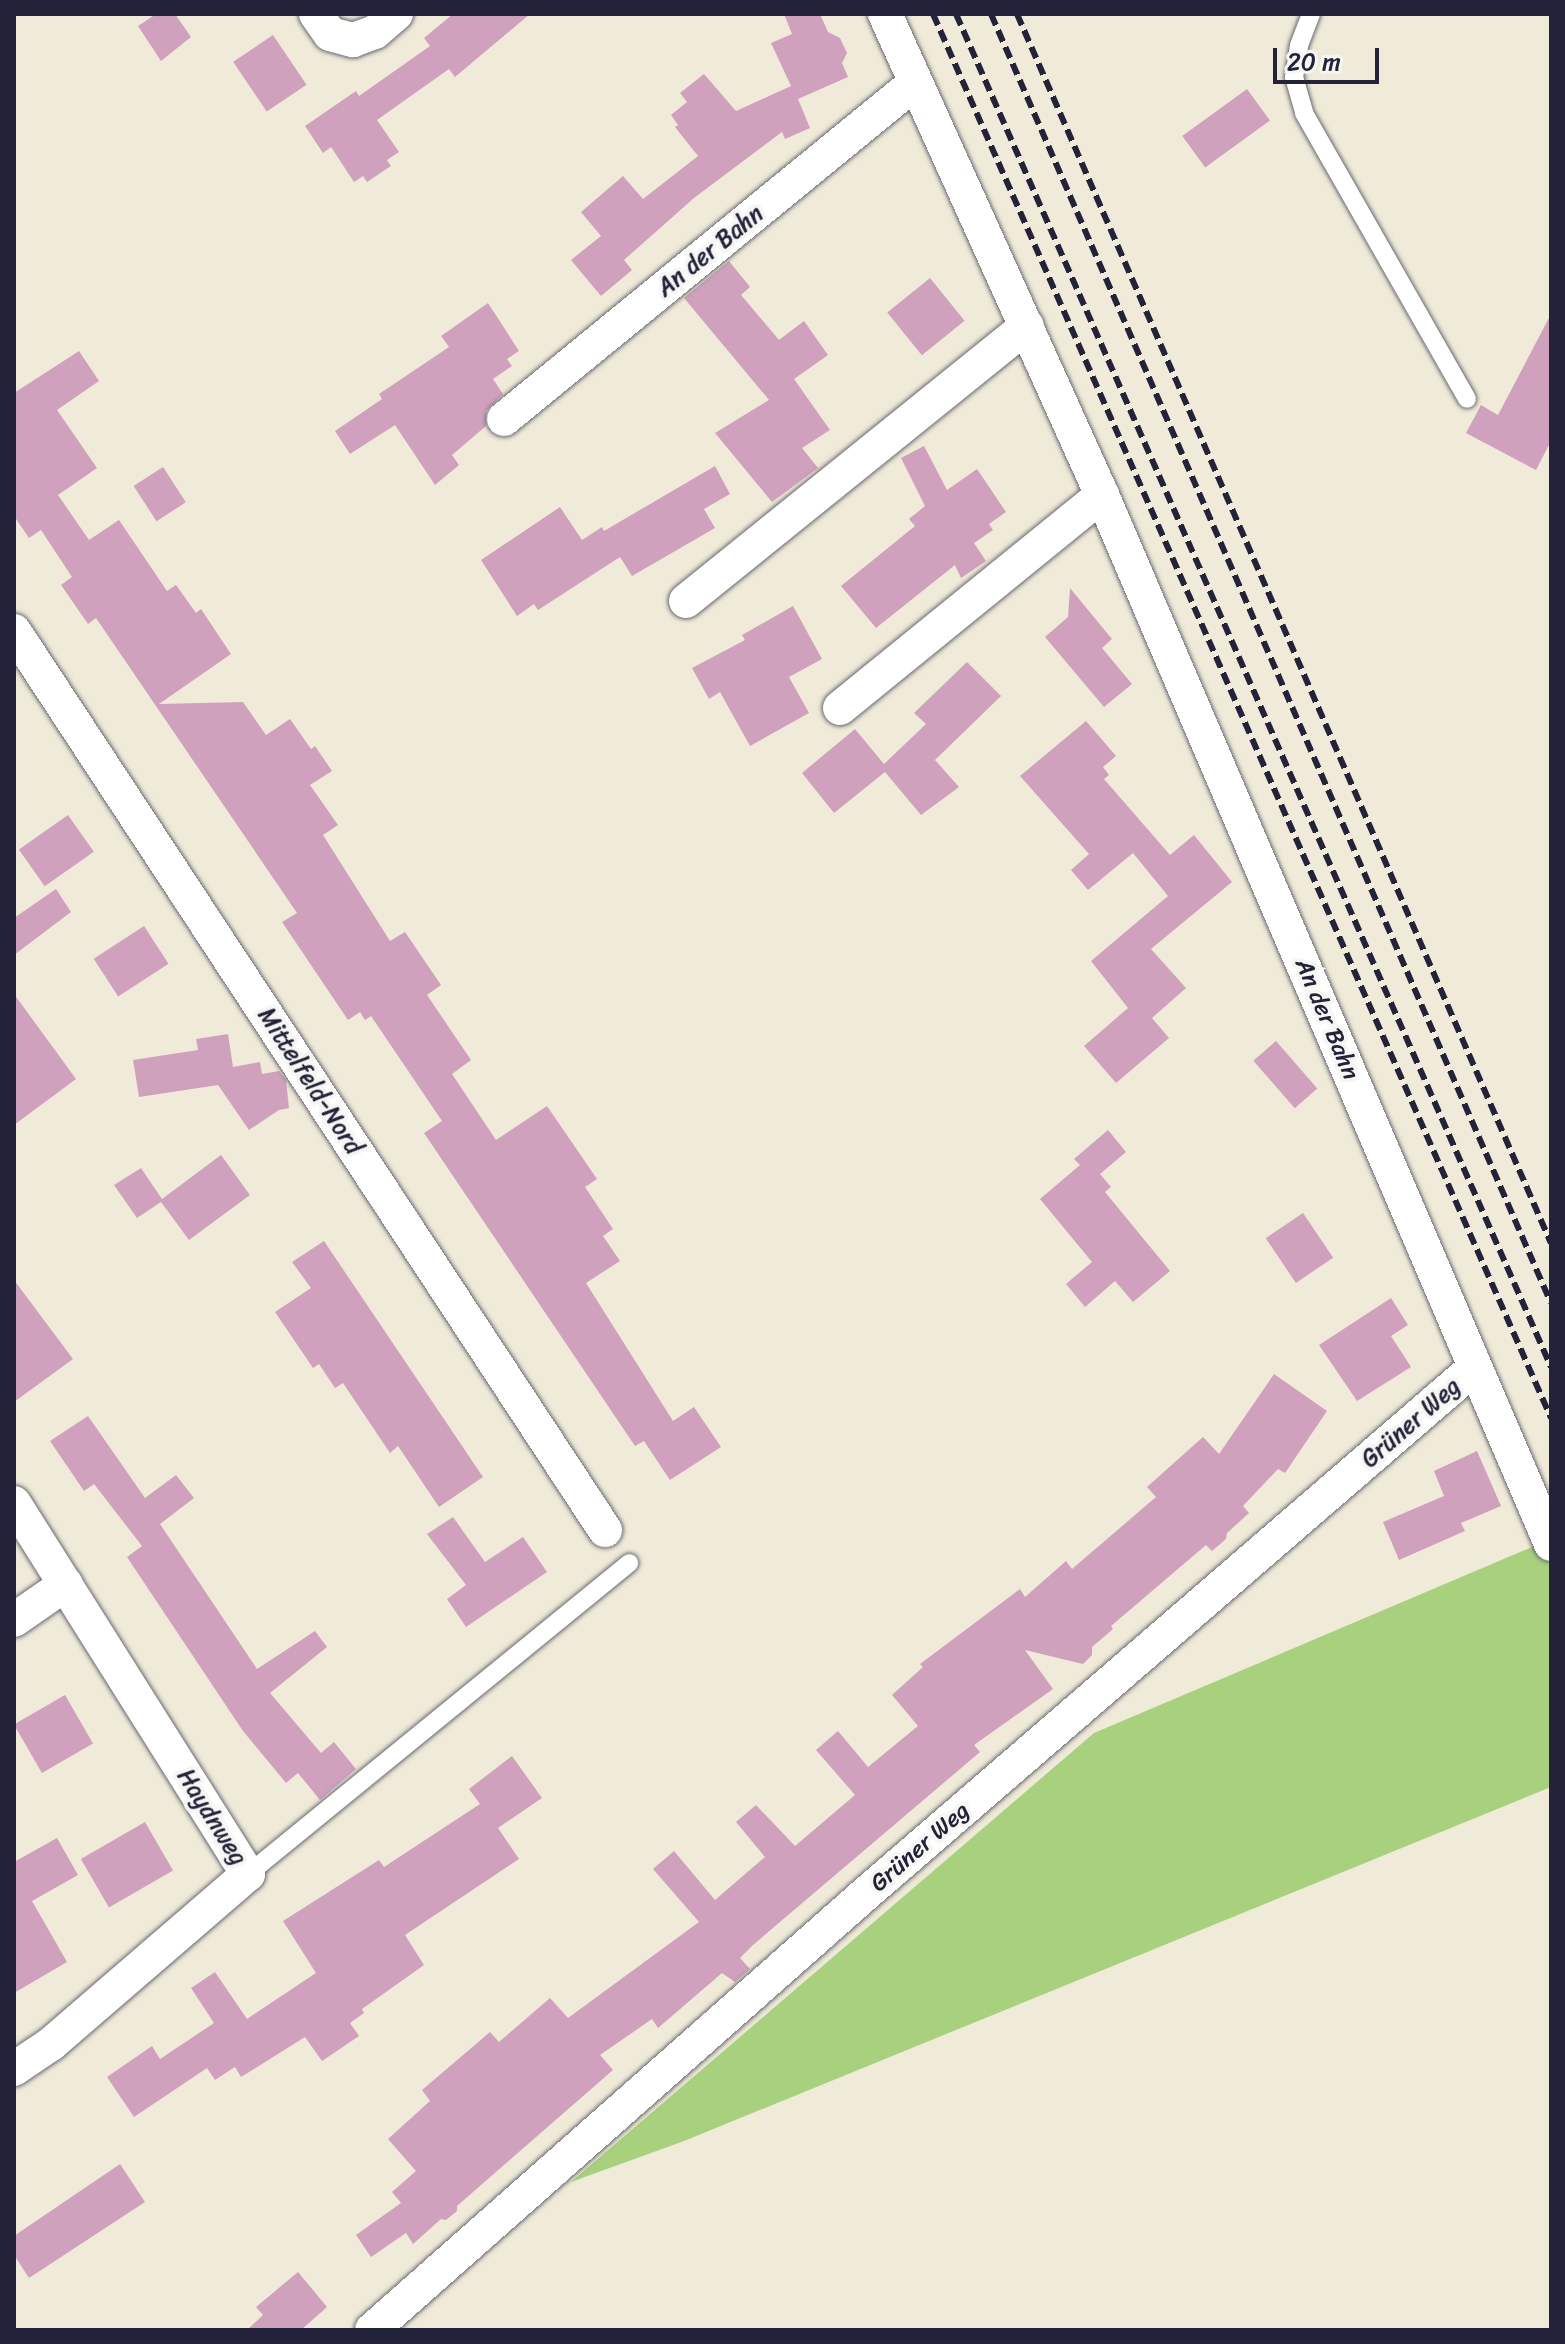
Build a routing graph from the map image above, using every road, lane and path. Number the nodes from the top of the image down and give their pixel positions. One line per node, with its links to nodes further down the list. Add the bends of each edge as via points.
1 (316, 14): 2 (street, via 330,34 353,40 375,32)
2 (396, 14)
3 (885, 14): 5 (street, An der Bahn)
4 (1311, 14): 7 (lane, via 1294,77 1304,113)
5 (915, 83): 6 (street, An der Bahn); 8 (street, An der Bahn)
6 (1027, 326): 9 (street, An der Bahn); 10 (street)
7 (1467, 399)
8 (504, 419)
9 (1102, 495): 12 (street); 13 (street, An der Bahn)
10 (686, 601)
11 (14, 631): 15 (street, Mittelfeld-Nord)
12 (840, 708)
13 (1473, 1369): 16 (street, An der Bahn); 22 (street, Grüner Weg, via 863,1896)
14 (14, 1503): 18 (street, Haydnweg)
15 (605, 1530)
16 (1551, 1544)
17 (629, 1563): 20 (lane)
18 (66, 1584): 19 (street); 20 (street, Haydnweg)
19 (14, 1620)
20 (248, 1874): 21 (street, Haydnweg, via 51,2044)
21 (14, 2069)
22 (372, 2330)

